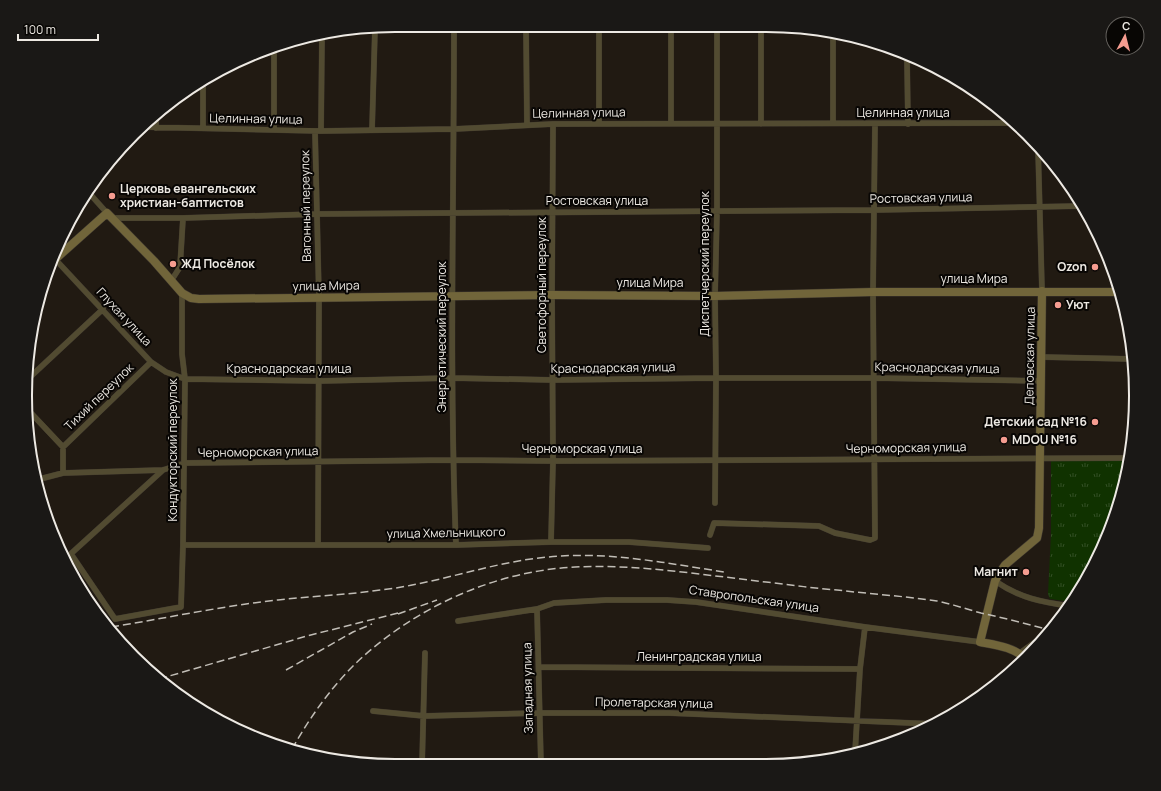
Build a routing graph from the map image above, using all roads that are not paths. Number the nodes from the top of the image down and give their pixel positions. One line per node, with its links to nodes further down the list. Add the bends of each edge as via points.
1 (454, 32): 27 (street, Энергетический переулок)
2 (526, 32): 23 (street)
3 (599, 32): 19 (street)
4 (671, 32): 14 (street)
5 (717, 32): 15 (street, Диспетчерский переулок)
6 (761, 32): 20 (street)
7 (375, 33): 29 (street)
8 (833, 38): 16 (street)
9 (322, 40): 31 (street)
10 (274, 53): 28 (street)
11 (907, 61): 22 (street)
12 (203, 88): 26 (street)
13 (156, 122): 25 (street)
14 (671, 123): 15 (street, Целинная улица); 19 (street, Целинная улица)
15 (717, 123): 20 (street, Целинная улица); 37 (street, Диспетчерский переулок)
16 (833, 123): 20 (street, Целинная улица); 21 (street, Целинная улица)
17 (1006, 123): 22 (street, Целинная улица)
18 (553, 124): 19 (street, Целинная улица); 23 (street, Целинная улица); 38 (street, Светофорный переулок)
19 (599, 124)
20 (761, 124)
21 (874, 124): 22 (street, Целинная улица); 36 (street)
22 (908, 124)
23 (527, 125): 27 (street, Целинная улица)
24 (150, 127): 25 (street, Целинная улица)
25 (156, 128): 26 (street, Целинная улица)
26 (203, 128): 28 (street, Целинная улица)
27 (454, 129): 29 (street, Целинная улица); 40 (street, Энергетический переулок)
28 (274, 130): 30 (street, Целинная улица)
29 (372, 130): 31 (street, Целинная улица)
30 (315, 131): 31 (street, Целинная улица); 39 (street, Вагонный переулок)
31 (321, 131)
32 (1038, 155): 35 (street, Деповская улица)
33 (92, 196): 41 (street)
34 (1075, 206): 35 (street, Ростовская улица)
35 (1040, 207): 36 (street, Ростовская улица); 46 (street, Деповская улица)
36 (874, 210): 37 (street, Ростовская улица); 47 (street)
37 (717, 211): 38 (street, Ростовская улица); 52 (street, Диспетчерский переулок)
38 (553, 212): 40 (street, Ростовская улица); 50 (street, Светофорный переулок)
39 (317, 214): 40 (street, Ростовская улица); 42 (street, Ростовская улица); 53 (street, Вагонный переулок)
40 (454, 214): 51 (street, Энергетический переулок)
41 (110, 216): 42 (street, Ростовская улица); 43 (street); 45 (street)
42 (183, 218): 45 (street, via 180,267)
43 (60, 255)
44 (57, 265): 54 (street, Глухая улица)
45 (171, 281): 49 (street)
46 (1042, 291): 47 (street, улица Мира); 48 (street, улица Мира); 55 (street, Деповская улица)
47 (873, 292): 52 (street, улица Мира); 61 (street)
48 (1114, 292)
49 (182, 293): 53 (street, улица Мира, via 199,299); 62 (street, Кондукторский переулок, via 182,354)
50 (552, 295): 51 (street, улица Мира); 52 (street, улица Мира); 63 (street, Светофорный переулок)
51 (453, 296): 53 (street, улица Мира); 59 (street, Энергетический переулок)
52 (715, 296): 60 (street, Диспетчерский переулок)
53 (319, 299): 64 (street, Вагонный переулок)
54 (102, 308): 57 (street, Глухая улица); 58 (street)
55 (1042, 357): 56 (street); 65 (street, Деповская улица)
56 (1127, 359)
57 (151, 362): 62 (street, Глухая улица, via 166,372); 67 (street, Тихий переулок)
58 (33, 374)
59 (452, 378): 63 (street, Краснодарская улица); 64 (street, Краснодарская улица); 70 (street, Энергетический переулок)
60 (716, 378): 61 (street, Краснодарская улица); 63 (street, Краснодарская улица); 71 (street, Диспетчерский переулок)
61 (873, 378): 65 (street, Краснодарская улица); 72 (street)
62 (185, 379): 64 (street, Краснодарская улица); 75 (street, Кондукторский переулок)
63 (553, 380): 73 (street, Светофорный переулок)
64 (319, 381): 74 (street, Вагонный переулок)
65 (1041, 381): 68 (street, Деповская улица)
66 (33, 415): 67 (street)
67 (62, 447): 77 (street)
68 (1041, 458): 69 (street, Черноморская улица); 72 (street, Черноморская улица); 87 (street, Деповская улица, via 1040,516 1036,538 1005,565)
69 (1123, 458)
70 (452, 460): 73 (street, Черноморская улица); 74 (street, Черноморская улица); 83 (street, Энергетический переулок)
71 (716, 460): 72 (street, Черноморская улица); 73 (street, Черноморская улица); 79 (street, Диспетчерский переулок)
72 (874, 460): 80 (street, via 875,538 870,540 835,533 819,526 714,523)
73 (553, 461): 81 (street, Светофорный переулок)
74 (319, 462): 75 (street, Черноморская улица); 82 (street, Вагонный переулок)
75 (184, 463): 76 (street, Черноморская улица); 84 (street, Кондукторский переулок)
76 (163, 470): 77 (street, Черноморская улица); 86 (street)
77 (63, 473): 78 (street, Черноморская улица)
78 (42, 479)
79 (714, 503)
80 (710, 535)
81 (551, 542): 83 (street, улица Хмельницкого); 85 (street, улица Хмельницкого, via 629,542)
82 (318, 545): 83 (street, улица Хмельницкого); 84 (street, улица Хмельницкого)
83 (456, 545)
84 (183, 546): 86 (street, Кондукторский переулок, via 181,607 115,619)
85 (708, 548)
86 (71, 554)
87 (996, 581): 88 (street, via 1009,590 1039,602); 92 (street, Деповская улица)
88 (1062, 605)
89 (538, 609): 90 (street, Ставропольская улица); 91 (street, Ставропольская улица, via 554,603 670,600); 95 (street, Западная улица)
90 (458, 621)
91 (865, 627): 92 (street, Ставропольская улица); 96 (street)
92 (980, 642): 94 (street, Ставропольская улица, via 1008,648)
93 (425, 653): 99 (street)
94 (1021, 655)
95 (539, 667): 96 (street, Ленинградская улица); 98 (street, Западная улица)
96 (860, 669): 100 (street)
97 (373, 710): 99 (street, Пролетарская улица)
98 (540, 713): 99 (street, Пролетарская улица); 100 (street, Пролетарская улица, via 669,713); 104 (street, Западная улица)
99 (424, 716): 103 (street)
100 (857, 722): 101 (street, Пролетарская улица); 102 (street)
101 (922, 724)
102 (855, 748)
103 (422, 759)
104 (541, 759)

